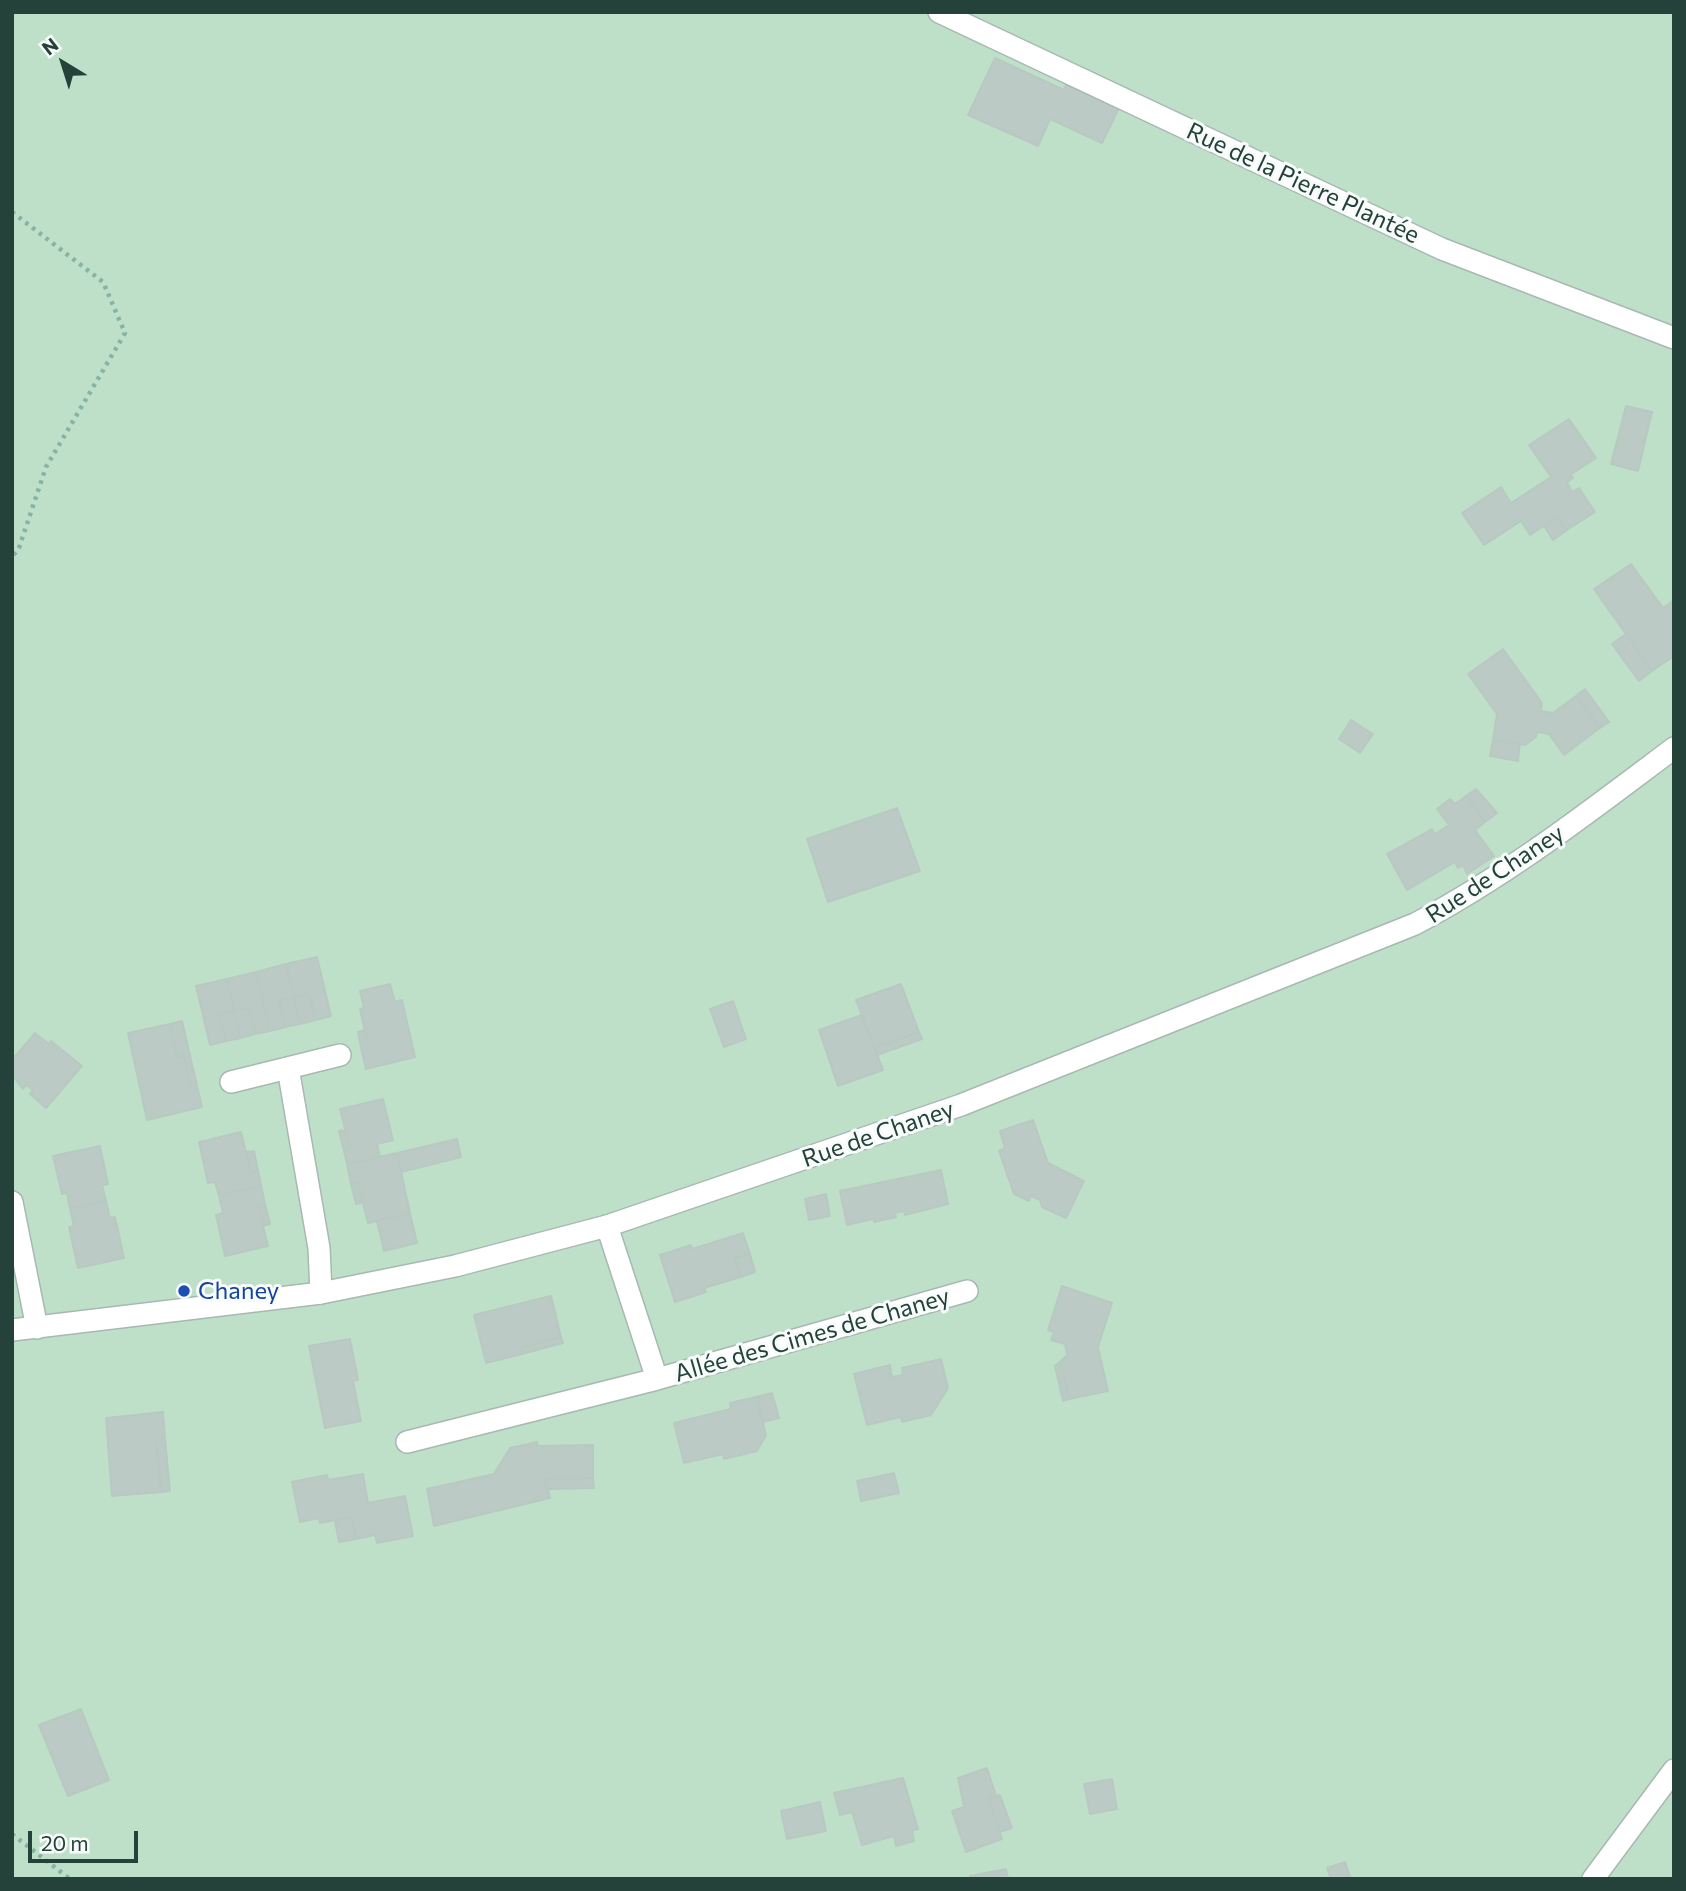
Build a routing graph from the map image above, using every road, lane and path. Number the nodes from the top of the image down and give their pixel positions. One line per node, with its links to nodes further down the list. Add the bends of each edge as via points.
1 (939, 12): 3 (street, Rue de la Pierre Plantée, via 1442,248)
2 (12, 212): 4 (path, via 103,282 125,333 46,467)
3 (1674, 338)
4 (12, 557)
5 (1674, 748): 10 (street, Rue de Chaney, via 1524,860 1415,924 961,1105)
6 (340, 1055): 7 (street)
7 (288, 1068): 8 (street); 12 (street, via 318,1248)
8 (231, 1082)
9 (12, 1202): 13 (street)
10 (607, 1226): 12 (street, Rue de Chaney, via 455,1266); 15 (street, Allée des Cimes de Chaney)
11 (967, 1291): 15 (street, Allée des Cimes de Chaney)
12 (320, 1293): 13 (street, Rue de Chaney)
13 (37, 1328): 14 (street, Rue de Chaney)
14 (12, 1330)
15 (657, 1379): 16 (street, Allée des Cimes de Chaney)
16 (407, 1442)
17 (1674, 1770): 20 (street)
18 (12, 1833): 19 (path)
19 (70, 1879)
20 (1593, 1879)

